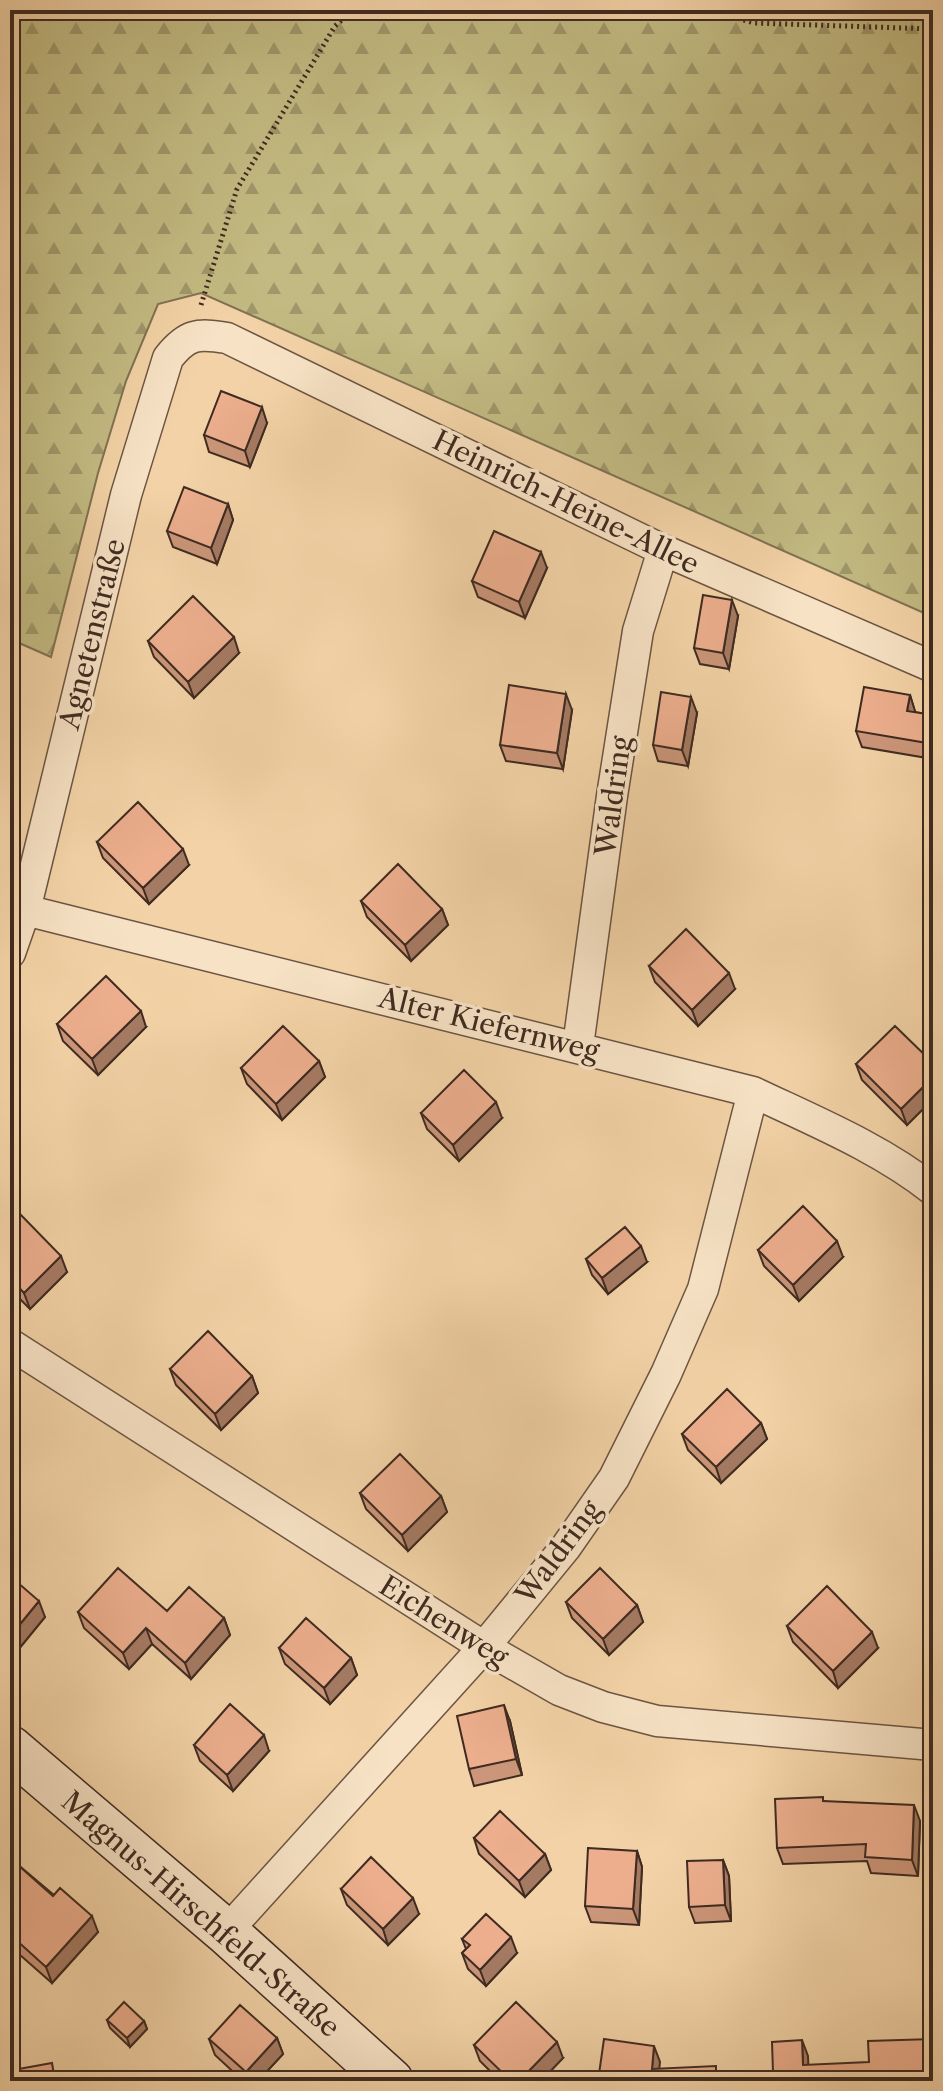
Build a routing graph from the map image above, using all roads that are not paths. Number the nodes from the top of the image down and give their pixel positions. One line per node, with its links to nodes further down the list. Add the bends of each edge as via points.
1 (202, 334): 2 (street, Heinrich-Heine-Allee, via 227,338); 4 (street, Agnetenstraße, via 181,341 168,358 126,495)
2 (663, 550): 3 (street, Heinrich-Heine-Allee); 6 (street, Waldring, via 638,631)
3 (933, 667)
4 (25, 910): 5 (street, Agnetenstraße); 6 (street, Alter Kiefernweg)
5 (10, 953)
6 (578, 1046): 7 (street, Alter Kiefernweg)
7 (753, 1092): 8 (street, Alter Kiefernweg, via 842,1134); 10 (street, Waldring, via 703,1289 666,1374 614,1478 566,1547)
8 (933, 1190)
9 (10, 1344): 10 (street, Eichenweg)
10 (484, 1647): 11 (street, Eichenweg, via 559,1690 657,1721); 13 (street, Waldring)
11 (933, 1745)
12 (10, 1748): 13 (street, Magnus-Hirschfeld-Straße)
13 (226, 1932): 14 (street, Magnus-Hirschfeld-Straße)
14 (391, 2081)

